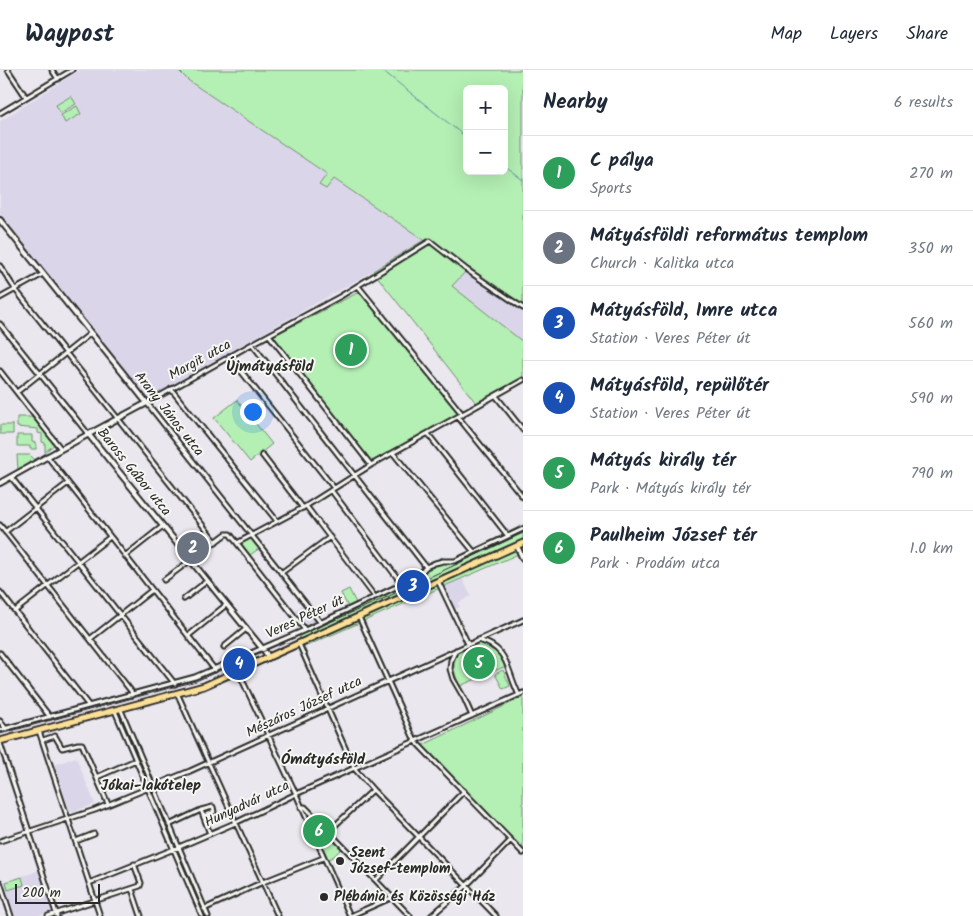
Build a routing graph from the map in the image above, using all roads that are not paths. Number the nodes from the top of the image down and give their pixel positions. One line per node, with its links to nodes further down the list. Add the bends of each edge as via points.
1 (8, 70): 5 (street)
2 (52, 70): 4 (street)
3 (72, 70): 4 (street)
4 (58, 79): 5 (street)
5 (26, 97): 6 (street)
6 (0, 114)
7 (0, 220): 9 (street, Arany János utca)
8 (0, 266): 11 (street)
9 (43, 274): 11 (street); 15 (street, Arany János utca)
10 (358, 286): 13 (street, Margit utca, via 430,241); 16 (street, Margit utca); 27 (street)
11 (15, 289): 12 (street); 18 (street)
12 (0, 298)
13 (523, 308)
14 (0, 324): 21 (street, Baross Gábor utca)
15 (91, 333): 18 (street); 26 (street, Arany János utca)
16 (269, 335): 17 (street, Margit utca); 37 (street)
17 (252, 344): 19 (street, Margit utca); 38 (street)
18 (66, 352): 21 (street); 29 (street)
19 (229, 356): 23 (street, Margit utca); 42 (street)
20 (0, 371): 24 (street)
21 (40, 373): 24 (street); 32 (street, Baross Gábor utca)
22 (523, 380): 25 (street)
23 (171, 389): 26 (street, Margit utca); 46 (street)
24 (17, 392): 33 (street)
25 (496, 396): 27 (street); 30 (street)
26 (147, 403): 29 (street, Margit utca); 51 (street, Arany János utca)
27 (463, 415): 28 (street)
28 (458, 417): 31 (street); 43 (street)
29 (119, 418): 32 (street, Margit utca); 55 (street)
30 (523, 430)
31 (428, 434): 34 (street); 52 (street)
32 (89, 435): 33 (street, Margit utca); 48 (street, Baross Gábor utca)
33 (61, 449): 36 (street, Margit utca)
34 (394, 453): 37 (street); 59 (street)
35 (262, 455): 45 (street)
36 (47, 456): 39 (street, Margit utca); 41 (street)
37 (371, 465): 38 (street)
38 (355, 475): 42 (street); 64 (street)
39 (11, 477): 40 (street, Margit utca); 44 (street)
40 (0, 483)
41 (68, 483): 44 (street); 53 (street)
42 (332, 489): 45 (street); 69 (street)
43 (523, 497)
44 (36, 507): 50 (street); 63 (street)
45 (304, 507): 46 (street); 54 (street)
46 (277, 521): 51 (street)
47 (0, 526): 50 (street)
48 (163, 526): 60 (street); 62 (street, Baross Gábor utca)
49 (523, 529): 52 (street, Veres Péter út)
50 (5, 532): 70 (street)
51 (252, 535): 56 (street); 65 (street, Arany János utca)
52 (508, 536): 59 (street, Veres Péter út)
53 (110, 537): 60 (street); 63 (street)
54 (330, 537): 65 (street); 73 (street)
55 (216, 542): 56 (street, via 230,534); 62 (street)
56 (237, 543): 82 (street)
57 (523, 543): 58 (main road, Veres Péter út)
58 (516, 546): 61 (street); 68 (main road, Veres Péter út)
59 (474, 552): 64 (street, Veres Péter út)
60 (125, 556): 71 (street)
61 (523, 559)
62 (191, 560): 66 (street); 67 (street, Baross Gábor utca)
63 (79, 561): 70 (street); 77 (street)
64 (426, 567): 69 (street, Veres Péter út, via 417,577)
65 (281, 573): 80 (street, Arany János utca)
66 (164, 580)
67 (208, 581): 74 (street); 75 (street, Baross Gábor utca)
68 (438, 581): 78 (main road, Veres Péter út); 87 (street)
69 (402, 584): 73 (street, Veres Péter út)
70 (48, 586): 76 (street); 84 (street)
71 (152, 590): 77 (street); 83 (street)
72 (0, 592): 76 (street)
73 (375, 597): 80 (street, Veres Péter út)
74 (184, 599)
75 (226, 605): 81 (street, Baross Gábor utca); 83 (street)
76 (14, 611): 101 (street)
77 (121, 615): 84 (street); 96 (street)
78 (359, 617): 86 (main road, Veres Péter út); 95 (street)
79 (523, 620): 85 (street)
80 (321, 623): 82 (street, Veres Péter út)
81 (246, 629): 88 (street); 89 (street, Baross Gábor utca)
82 (305, 630): 89 (street, Veres Péter út)
83 (188, 636): 93 (street)
84 (90, 639): 99 (street)
85 (478, 640): 87 (street); 100 (street, via 489,643 503,654)
86 (299, 644): 92 (main road, Veres Péter út); 102 (street)
87 (468, 644): 90 (street, Mészáros József utca)
88 (224, 647)
89 (263, 649): 92 (street, Baross Gábor utca); 93 (street, Veres Péter út)
90 (457, 649): 95 (street, Mészáros József utca); 104 (street, via 450,669)
91 (0, 653): 105 (street)
92 (268, 658): 94 (main road, Veres Péter út)
93 (215, 670): 96 (street, Veres Péter út)
94 (238, 671): 98 (main road, Veres Péter út); 110 (street)
95 (387, 681): 102 (street, Mészáros József utca); 112 (street)
96 (175, 684): 99 (street, Veres Péter út)
97 (523, 693): 100 (street, Hunyadvár utca)
98 (178, 694): 103 (main road, Veres Péter út); 115 (street)
99 (132, 695): 101 (street, Veres Péter út)
100 (518, 695): 104 (street, Hunyadvár utca)
101 (89, 706): 105 (street, Veres Péter út)
102 (328, 709): 110 (street, Mészáros József utca); 116 (street)
103 (118, 711): 109 (main road, Veres Péter út); 114 (street); 118 (street)
104 (472, 716): 112 (street, Hunyadvár utca)
105 (50, 717): 107 (street, Veres Péter út)
106 (0, 721): 107 (street)
107 (6, 729): 108 (street, Veres Péter út)
108 (0, 730)
109 (39, 731): 111 (street); 113 (main road, Veres Péter út)
110 (269, 736): 115 (street, Mészáros József utca); 122 (street)
111 (42, 740): 117 (street, via 55,736 62,748 82,744); 127 (street)
112 (416, 741): 116 (street, Hunyadvár utca); 121 (street)
113 (0, 742): 130 (street)
114 (136, 760): 117 (street); 119 (street)
115 (209, 763): 118 (street, Mészáros József utca); 128 (street)
116 (354, 768): 120 (street); 122 (street, Hunyadvár utca)
117 (97, 777): 123 (street)
118 (152, 786): 119 (street, Mészáros József utca); 129 (street)
119 (147, 788): 123 (street, Mészáros József utca); 139 (street)
120 (373, 790): 131 (street); 134 (street)
121 (464, 791): 134 (street); 135 (street)
122 (296, 794): 124 (street); 128 (street, Hunyadvár utca)
123 (108, 804): 127 (street, Mészáros József utca)
124 (301, 807): 131 (street, via 305,807); 141 (street)
125 (201, 810): 126 (street); 126 (street, via 211,806 214,809); 129 (street)
126 (204, 816): 133 (street)
127 (68, 819): 130 (street, Mészáros József utca); 137 (street)
128 (235, 823): 133 (street, Hunyadvár utca); 146 (street)
129 (169, 825): 138 (street)
130 (29, 832): 136 (street, Mészáros József utca); 153 (street)
131 (328, 832): 143 (street)
132 (94, 834): 137 (street)
133 (210, 834): 138 (street, Hunyadvár utca)
134 (419, 838): 143 (street); 147 (street)
135 (511, 840): 140 (street); 147 (street)
136 (0, 841)
137 (76, 841): 145 (street)
138 (179, 848): 139 (street, Hunyadvár utca); 151 (street)
139 (173, 850): 142 (street, Hunyadvár utca); 152 (street)
140 (523, 853)
141 (323, 858): 146 (street); 161 (street)
142 (134, 864): 145 (street, Hunyadvár utca); 148 (street, via 142,885)
143 (376, 880): 149 (street)
144 (0, 882): 154 (street)
145 (89, 882): 150 (street)
146 (263, 882): 151 (street); 160 (street)
147 (466, 886): 163 (street); 164 (street)
148 (132, 889): 150 (street); 157 (street)
149 (393, 897): 161 (street); 162 (street)
150 (95, 901): 153 (street); 156 (street)
151 (205, 909): 152 (street); 159 (street)
152 (200, 911): 158 (street)
153 (56, 915): 155 (street)
154 (11, 916)
155 (48, 916)
156 (100, 916)
157 (141, 916)
158 (202, 916)
159 (208, 916)
160 (278, 916)
161 (350, 916)
162 (410, 916)
163 (431, 916)
164 (496, 916)

